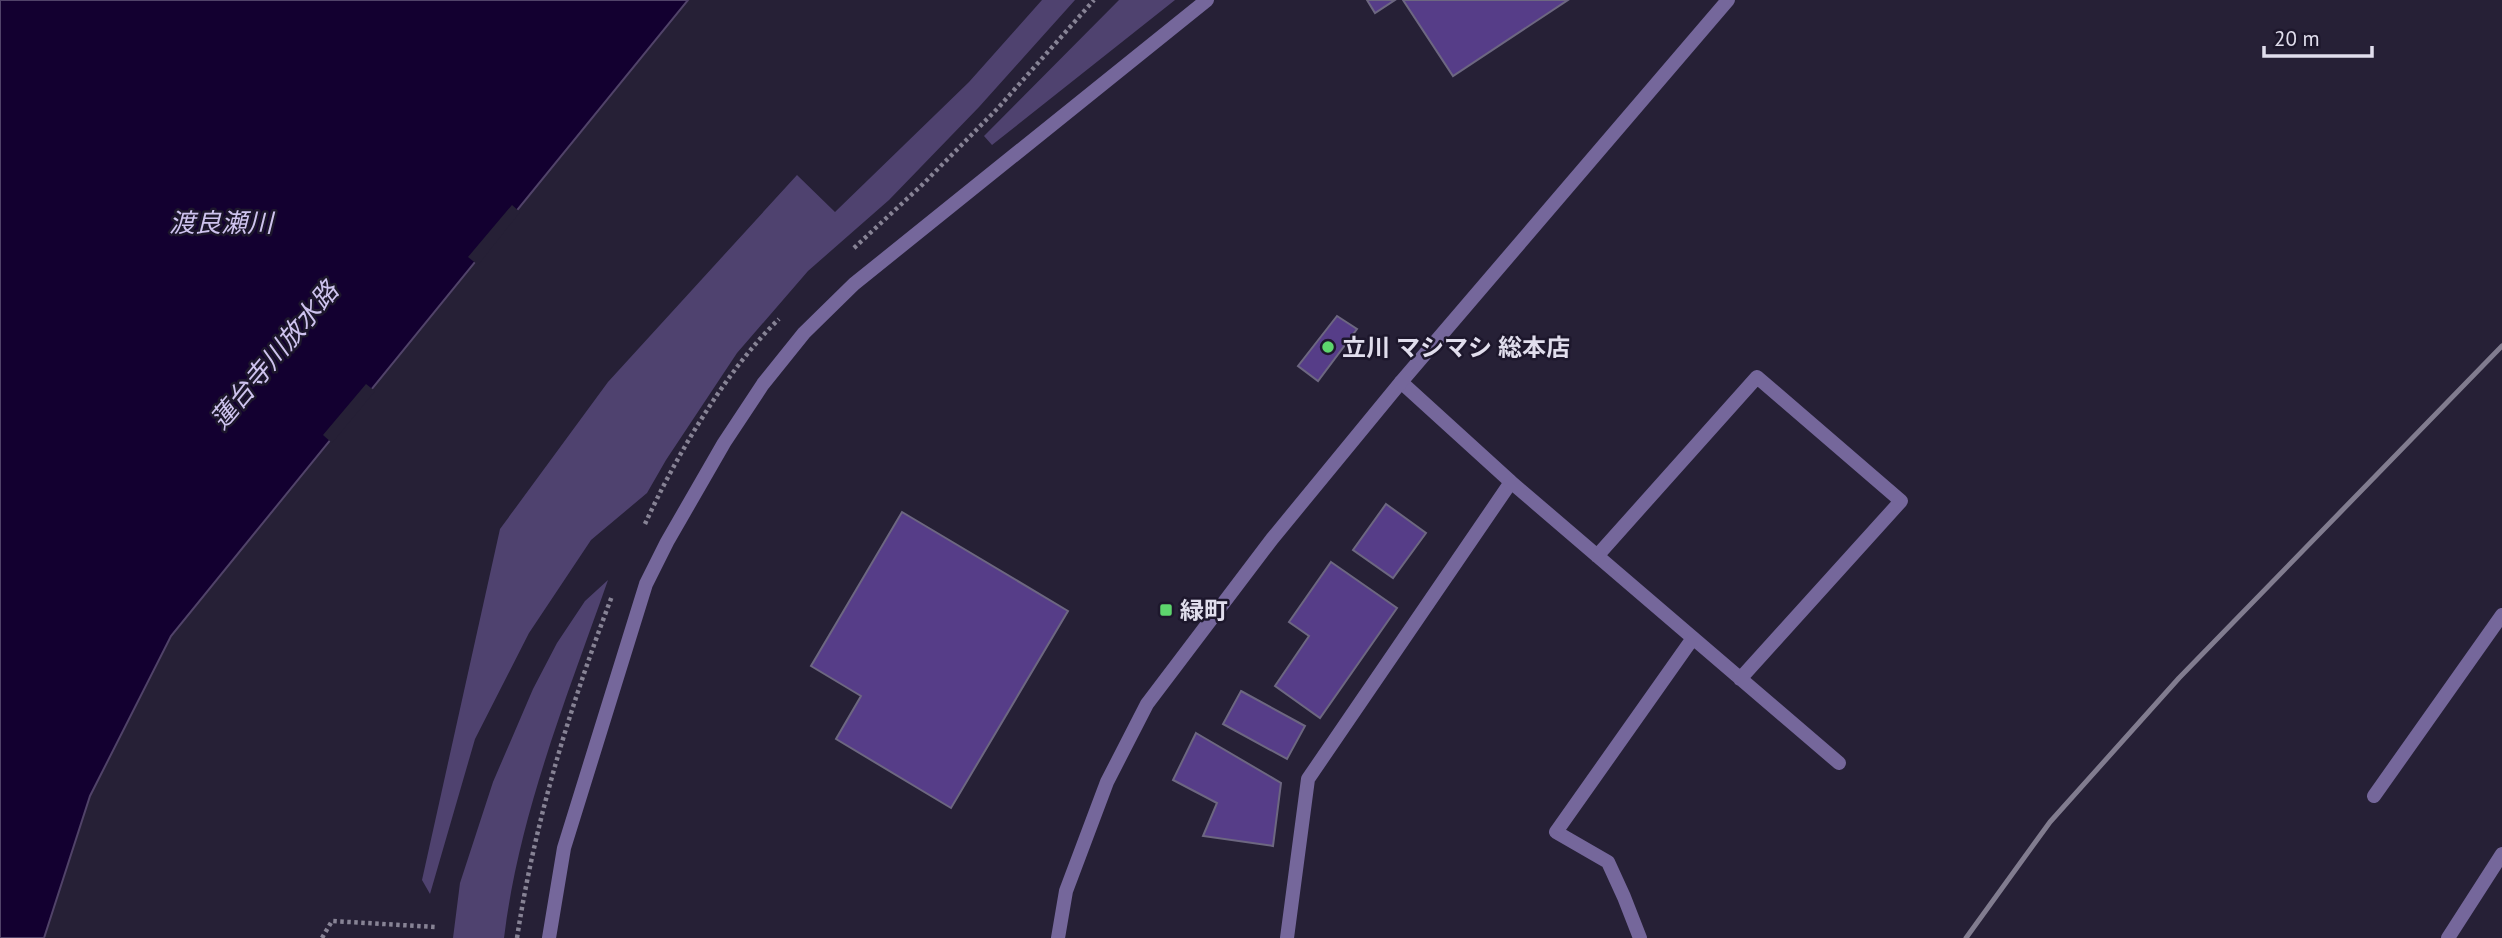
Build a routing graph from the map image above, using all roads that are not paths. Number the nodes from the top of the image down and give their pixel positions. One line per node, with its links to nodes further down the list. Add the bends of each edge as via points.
1 (1207, 0): 12 (street, via 854,284 804,332 763,384 724,443 646,584 564,848)
2 (1728, 0): 3 (street)
3 (1401, 382): 4 (street); 13 (street, via 1272,539 1147,704 1102,794 1066,891)
4 (1511, 482): 5 (street); 14 (street, via 1308,779)
5 (1597, 556): 7 (street); 8 (street, via 1757,377 1901,501)
6 (2502, 615): 10 (street)
7 (1693, 638): 8 (street); 15 (street, via 1556,832 1608,862)
8 (1741, 679): 9 (street)
9 (1839, 762)
10 (2374, 796)
11 (2502, 853): 16 (street)
12 (549, 938)
13 (1058, 938)
14 (1287, 938)
15 (1640, 938)
16 (2448, 938)

